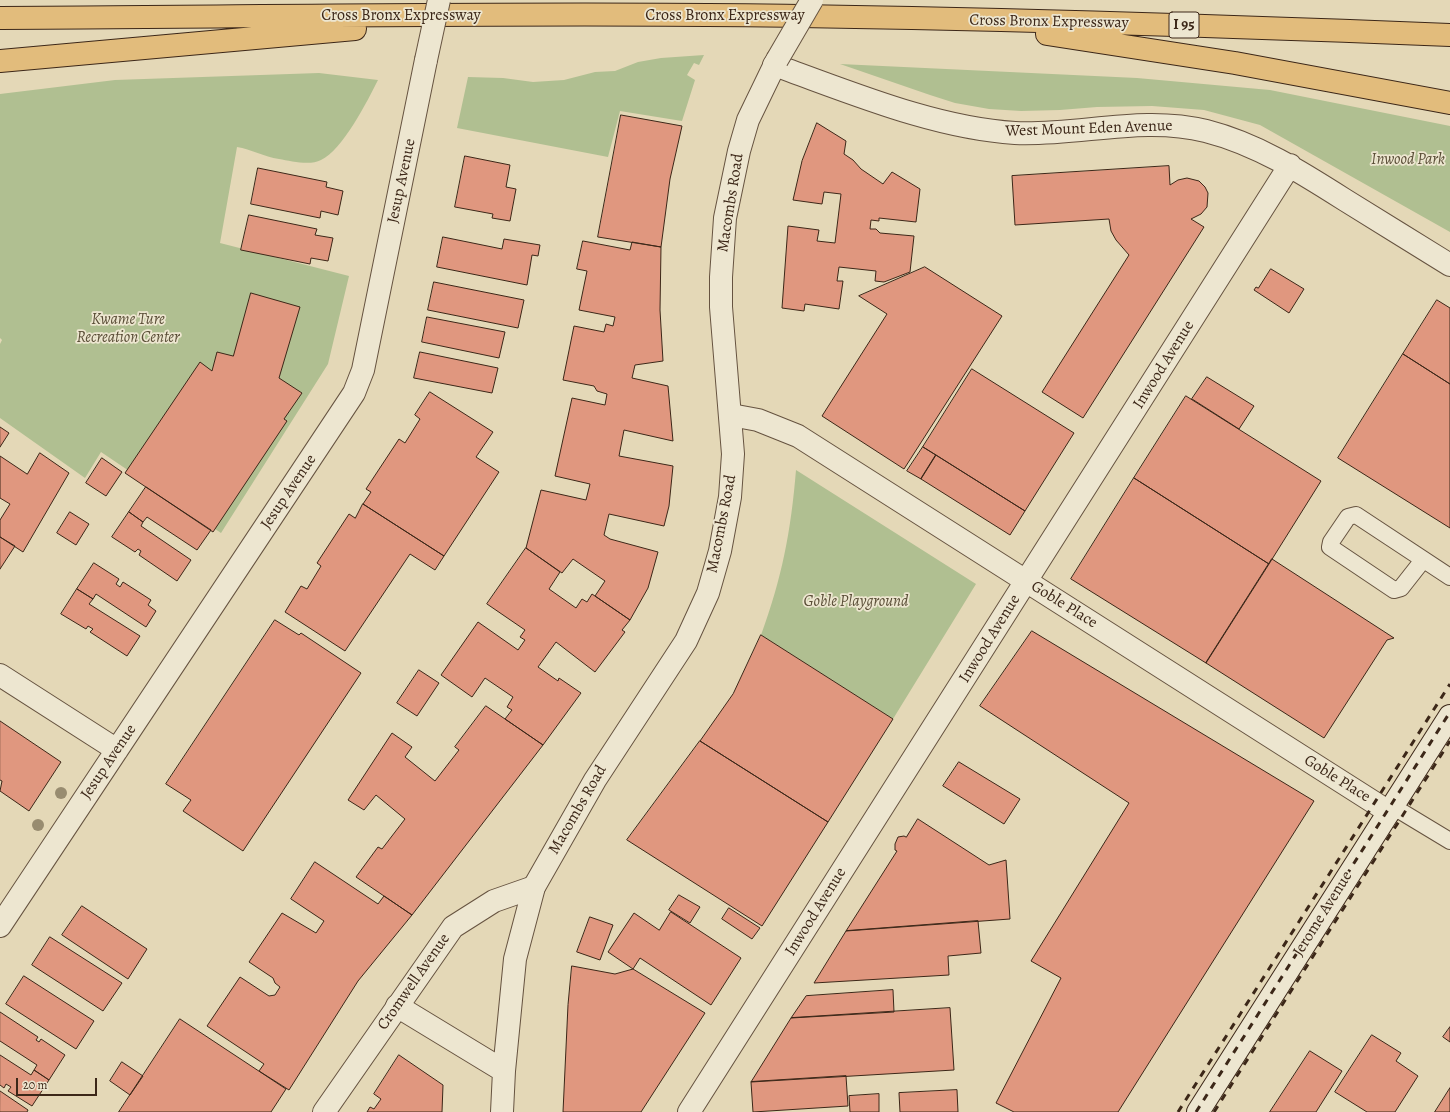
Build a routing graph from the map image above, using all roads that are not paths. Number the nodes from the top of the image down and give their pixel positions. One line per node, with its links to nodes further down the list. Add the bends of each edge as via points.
1 (439, 0): 18 (street, Jesup Avenue, bridge, via 360,382)
2 (812, 0): 8 (street, Macombs Road, bridge)
3 (511, 15): 4 (highway, Cross Bronx Expressway / I 95); 5 (highway, Cross Bronx Expressway / I 95); 7 (highway)
4 (0, 18)
5 (919, 18): 6 (highway, Cross Bronx Expressway / I 95); 9 (highway, via 1195,56)
6 (1450, 35)
7 (0, 61)
8 (776, 62): 10 (street, West Mount Eden Avenue, via 920,115 969,127 1037,133 1130,125 1185,127 1246,144); 12 (street, Macombs Road, via 748,120 737,157 725,218 720,277)
9 (1450, 103)
10 (1290, 166): 11 (street, West Mount Eden Avenue); 15 (street, Inwood Avenue)
11 (1450, 265)
12 (731, 415): 15 (street, Goble Place, via 764,422 798,436); 21 (street, Macombs Road, via 733,454 730,497 720,551 708,593 686,640 595,780)
13 (1423, 560): 13 (lane, via 1356,515 1348,517 1330,547 1394,590 1401,588); 14 (lane)
14 (1450, 577)
15 (1027, 582): 19 (street, Goble Place); 27 (street, Inwood Avenue)
16 (0, 675): 18 (street)
17 (1450, 716): 19 (street, Jerome Avenue)
18 (117, 750): 22 (street, Jesup Avenue)
19 (1390, 809): 20 (lane); 28 (street, Jerome Avenue)
20 (1450, 841)
21 (534, 887): 23 (street, Cromwell Avenue, via 494,902 453,927); 24 (street, Macombs Road, via 515,959)
22 (0, 926)
23 (398, 1006): 24 (street); 25 (street, Cromwell Avenue)
24 (504, 1071): 26 (street, Macombs Road)
25 (324, 1112)
26 (502, 1112)
27 (689, 1112)
28 (1198, 1112)

